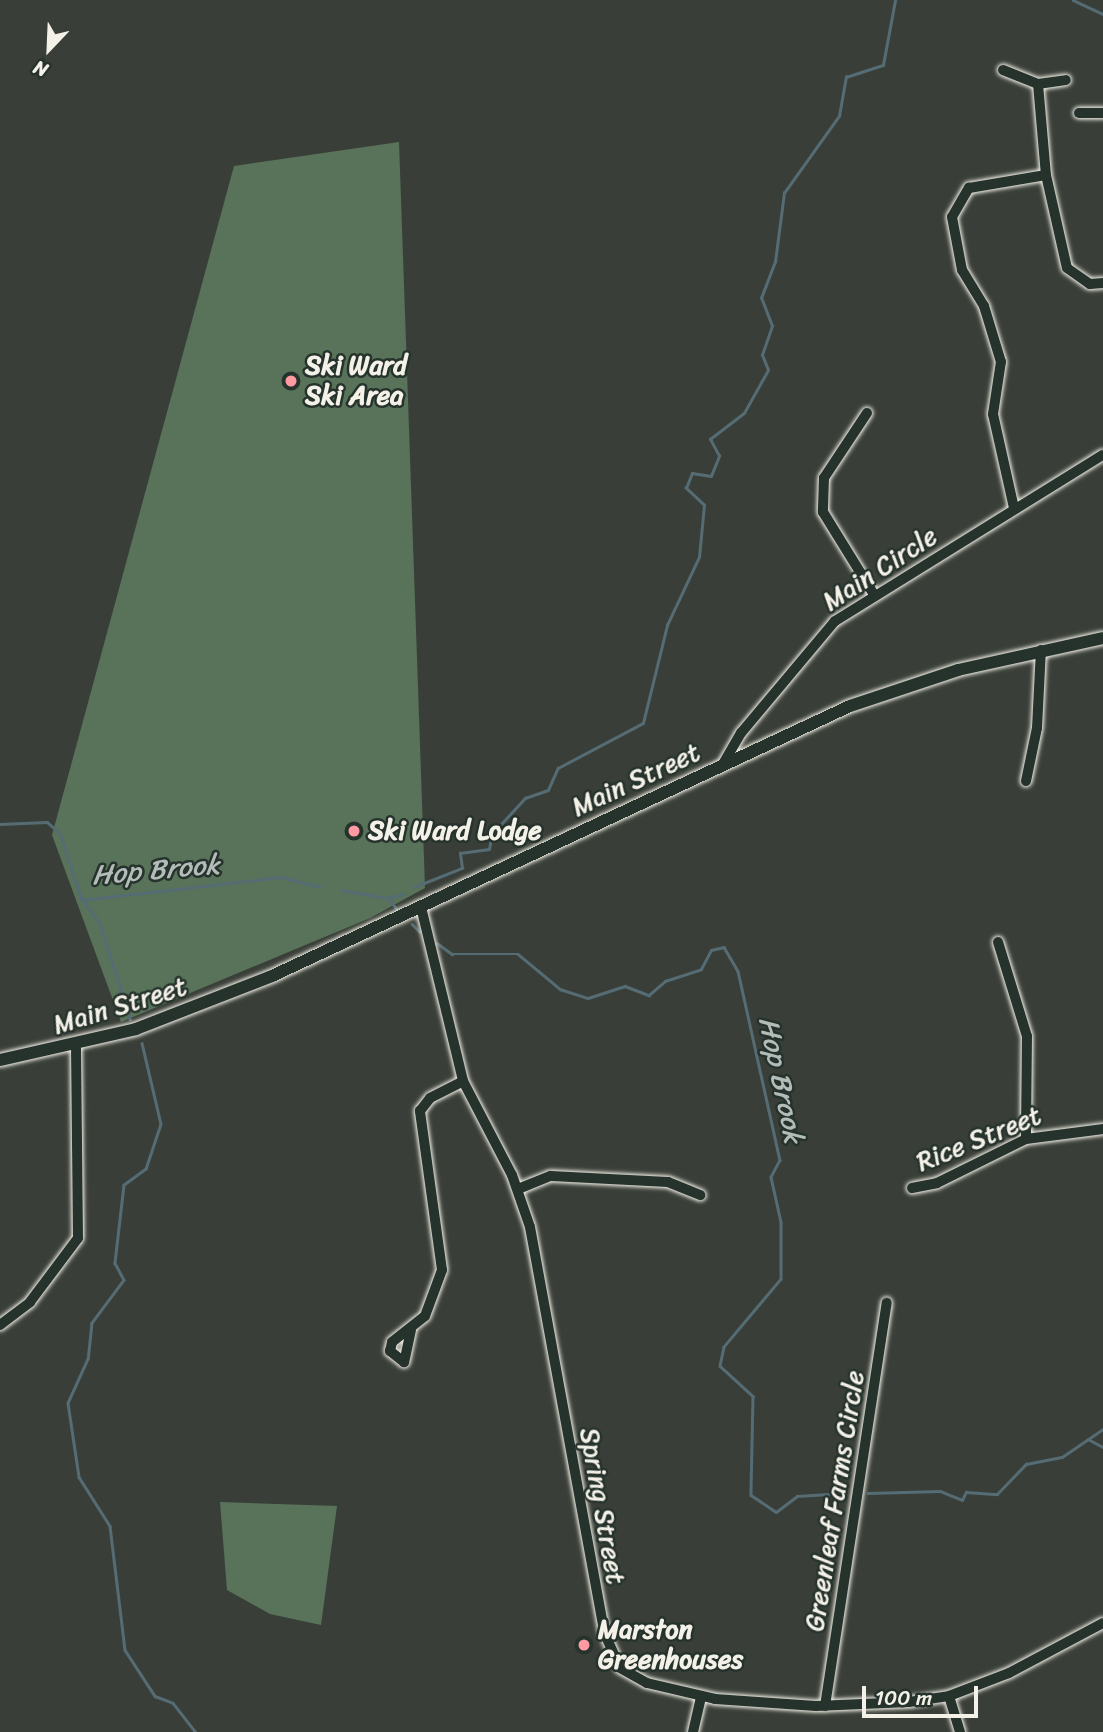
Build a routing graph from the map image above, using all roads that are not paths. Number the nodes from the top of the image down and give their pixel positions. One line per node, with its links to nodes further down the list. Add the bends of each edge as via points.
1 (1003, 70): 3 (street)
2 (1066, 80): 3 (street)
3 (1038, 83): 6 (street)
4 (1079, 113): 5 (street)
5 (1103, 113)
6 (1046, 175): 7 (street, via 1067,268 1090,284); 10 (street, via 969,188 952,217 962,270 984,306 1000,362 993,414)
7 (1103, 283)
8 (867, 413): 11 (street, via 824,478 823,512)
9 (1103, 455): 10 (street, Main Circle)
10 (1014, 508): 11 (street, Main Circle)
11 (873, 593): 14 (street, Main Circle, via 825,629 741,733)
12 (1103, 638): 13 (main road, Main Street)
13 (1041, 650): 14 (main road, Main Street, via 850,706); 15 (street, via 1037,728)
14 (723, 764): 16 (main road, Main Street)
15 (1026, 781)
16 (421, 907): 18 (main road, Main Street, via 216,998); 20 (street, Spring Street)
17 (999, 942): 22 (street, via 1027,1036)
18 (76, 1045): 19 (main road, Main Street); 27 (street, via 78,1238 30,1302)
19 (0, 1060)
20 (463, 1081): 24 (street, Spring Street); 28 (street, via 430,1098 420,1111 442,1270 435,1298)
21 (1103, 1129): 22 (street, Rice Street)
22 (1026, 1139): 23 (street, Rice Street, via 937,1183)
23 (912, 1188)
24 (518, 1189): 25 (street, via 551,1176 668,1182); 30 (street, Spring Street, via 530,1227 611,1654 638,1679)
25 (701, 1195)
26 (887, 1303): 32 (street, Greenleaf Farms Circle)
27 (0, 1325)
28 (411, 1330)
29 (1103, 1623): 31 (street, Spring Street, via 1009,1673)
30 (701, 1696): 32 (street, Spring Street); 33 (street)
31 (949, 1696): 32 (street, Spring Street); 34 (street)
32 (825, 1706)
33 (693, 1732)
34 (960, 1732)

